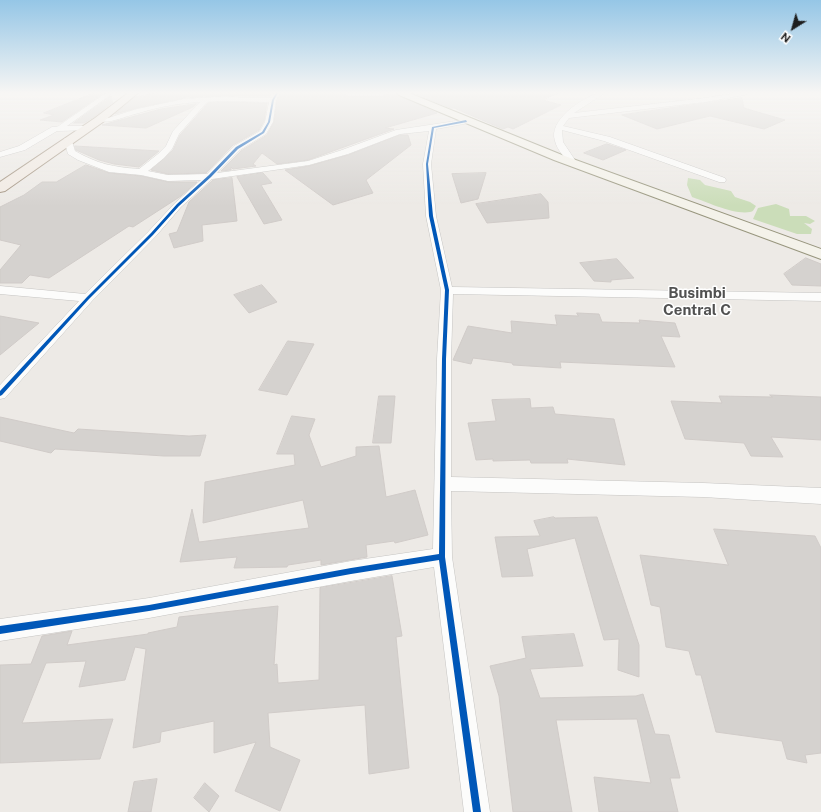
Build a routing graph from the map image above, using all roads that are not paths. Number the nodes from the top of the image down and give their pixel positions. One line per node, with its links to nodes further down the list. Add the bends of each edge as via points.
1 (52, 131): 11 (street, via 22,148)
2 (83, 131): 10 (main road)
3 (178, 131): 13 (street, via 161,156)
4 (264, 131): 14 (street, via 237,148)
5 (408, 131): 14 (street, via 309,163)
6 (433, 131): 19 (street, via 427,164 431,216)
7 (491, 131): 12 (main road)
8 (557, 131): 12 (street, via 558,139)
9 (575, 131): 15 (street, via 607,139)
10 (68, 140): 13 (street, via 71,152 81,158 109,169); 16 (main road)
11 (0, 155)
12 (573, 163): 17 (main road)
13 (141, 172): 14 (street, via 182,179)
14 (210, 176): 20 (street, via 178,205)
15 (722, 180)
16 (0, 188)
17 (821, 254)
18 (0, 290): 20 (street)
19 (447, 290): 21 (street); 23 (street)
20 (88, 298): 22 (street)
21 (821, 298)
22 (0, 394)
23 (443, 484): 24 (street, via 702,490); 25 (street)
24 (821, 496)
25 (442, 557): 26 (street, via 149,608); 27 (street)
26 (0, 630)
27 (477, 812)

